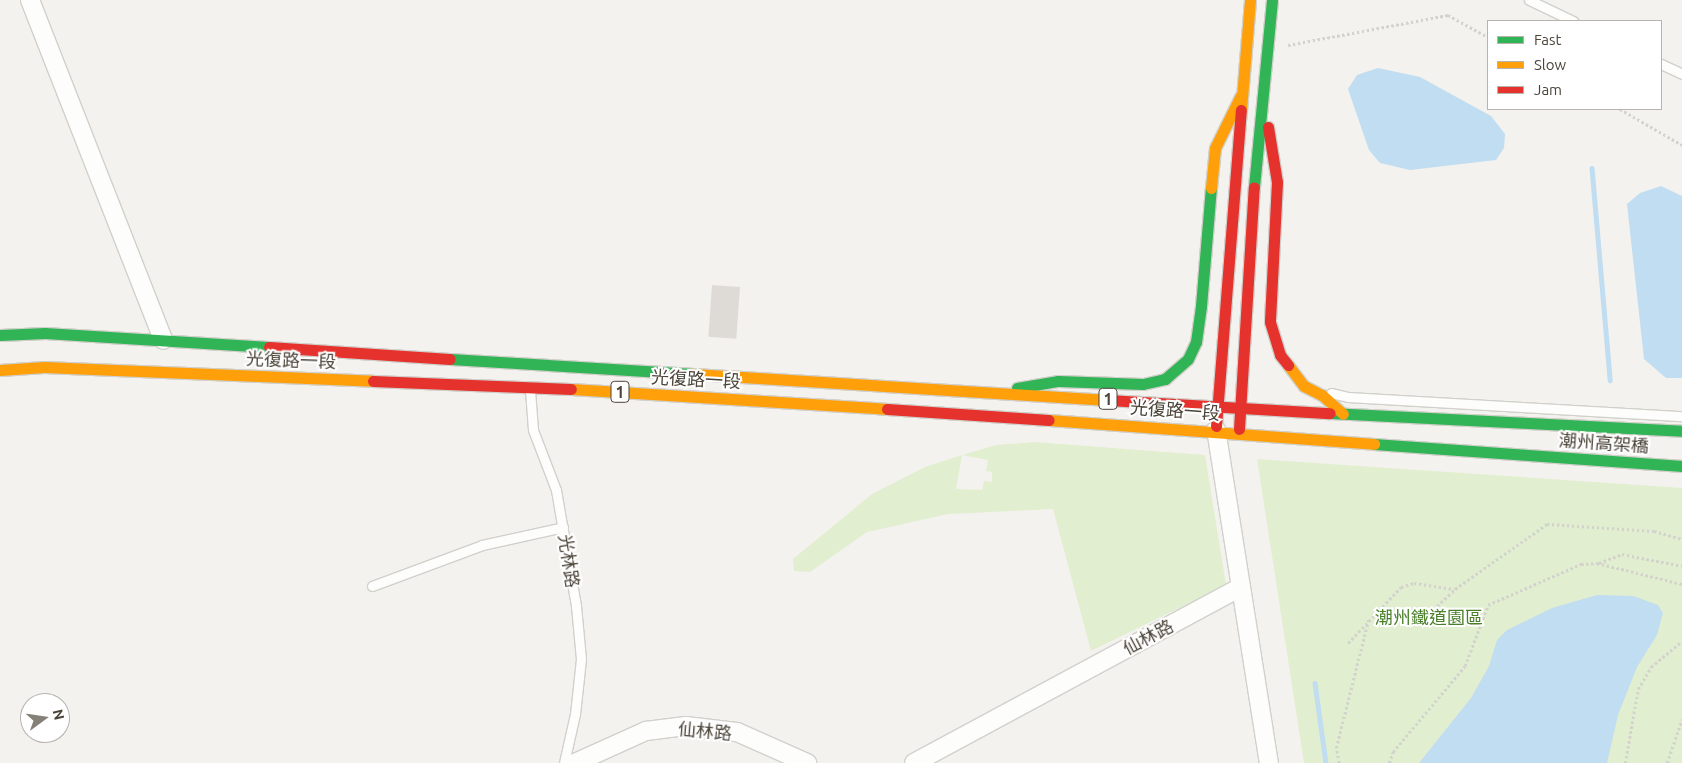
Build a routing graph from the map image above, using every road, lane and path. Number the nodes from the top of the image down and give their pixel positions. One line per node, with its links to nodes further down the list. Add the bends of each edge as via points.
1 (30, 0): 15 (street)
2 (1250, 0): 11 (main road)
3 (1272, 0): 10 (main road)
4 (1529, 0): 5 (lane)
5 (1571, 20)
6 (1288, 36): 7 (path, via 1288,45 1448,15)
7 (1487, 36)
8 (1662, 64): 9 (lane)
9 (1682, 74)
10 (1263, 93): 18 (main road, via 1277,182 1270,322 1280,355); 21 (main road)
11 (1240, 97): 19 (main road, via 1215,148 1201,306 1196,342 1188,359 1165,379 1143,384 1058,381); 20 (main road)
12 (1622, 110): 13 (path)
13 (1682, 146)
14 (0, 335): 15 (main road, 光復路一段 / 1, via 45,333)
15 (163, 340): 17 (main road, 光復路一段 / 1)
16 (0, 370): 17 (main road, 光復路一段 / 1, via 44,367)
17 (531, 375): 19 (main road, 光復路一段 / 1); 24 (main road, 光復路一段 / 1); 32 (lane, 光林路, via 532,430 556,490)
18 (1304, 386): 22 (main road, via 1322,395); 23 (lane, via 1348,397)
19 (1000, 391): 20 (main road, 1)
20 (1217, 407): 21 (main road, 1); 24 (main road)
21 (1240, 408): 22 (main road, 潮州高架橋); 26 (main road)
22 (1342, 414): 25 (main road, 潮州高架橋)
23 (1682, 416)
24 (1216, 430): 26 (main road, 光復路一段 / 1); 27 (lane); 38 (street)
25 (1682, 431)
26 (1239, 432): 29 (main road, 光復路一段)
27 (1266, 447)
28 (1355, 453): 31 (lane)
29 (1524, 455): 30 (main road, 潮州高架橋)
30 (1682, 466)
31 (1682, 476)
32 (563, 527): 37 (lane, via 482,545); 45 (lane, 光林路, via 581,659 575,714)
33 (1682, 539): 39 (path, via 1654,531 1547,524)
34 (1597, 563): 35 (path, via 1622,554); 36 (path); 51 (path, via 1581,564 1488,605 1465,666 1393,752)
35 (1682, 566)
36 (1682, 584)
37 (372, 586)
38 (1242, 587): 48 (street, 仙林路); 49 (street)
39 (1455, 589): 40 (path); 41 (path, via 1414,583 1401,587)
40 (1437, 606)
41 (1369, 618): 43 (path); 50 (path, via 1336,748)
42 (1682, 641): 52 (path, via 1651,667 1638,690)
43 (1348, 643)
44 (1682, 719): 53 (path)
45 (564, 763)
46 (575, 763): 47 (street, 仙林路, via 646,731 686,726 737,732)
47 (807, 763)
48 (914, 763)
49 (1269, 763)
50 (1340, 763)
51 (1389, 763)
52 (1625, 763)
53 (1667, 763)

